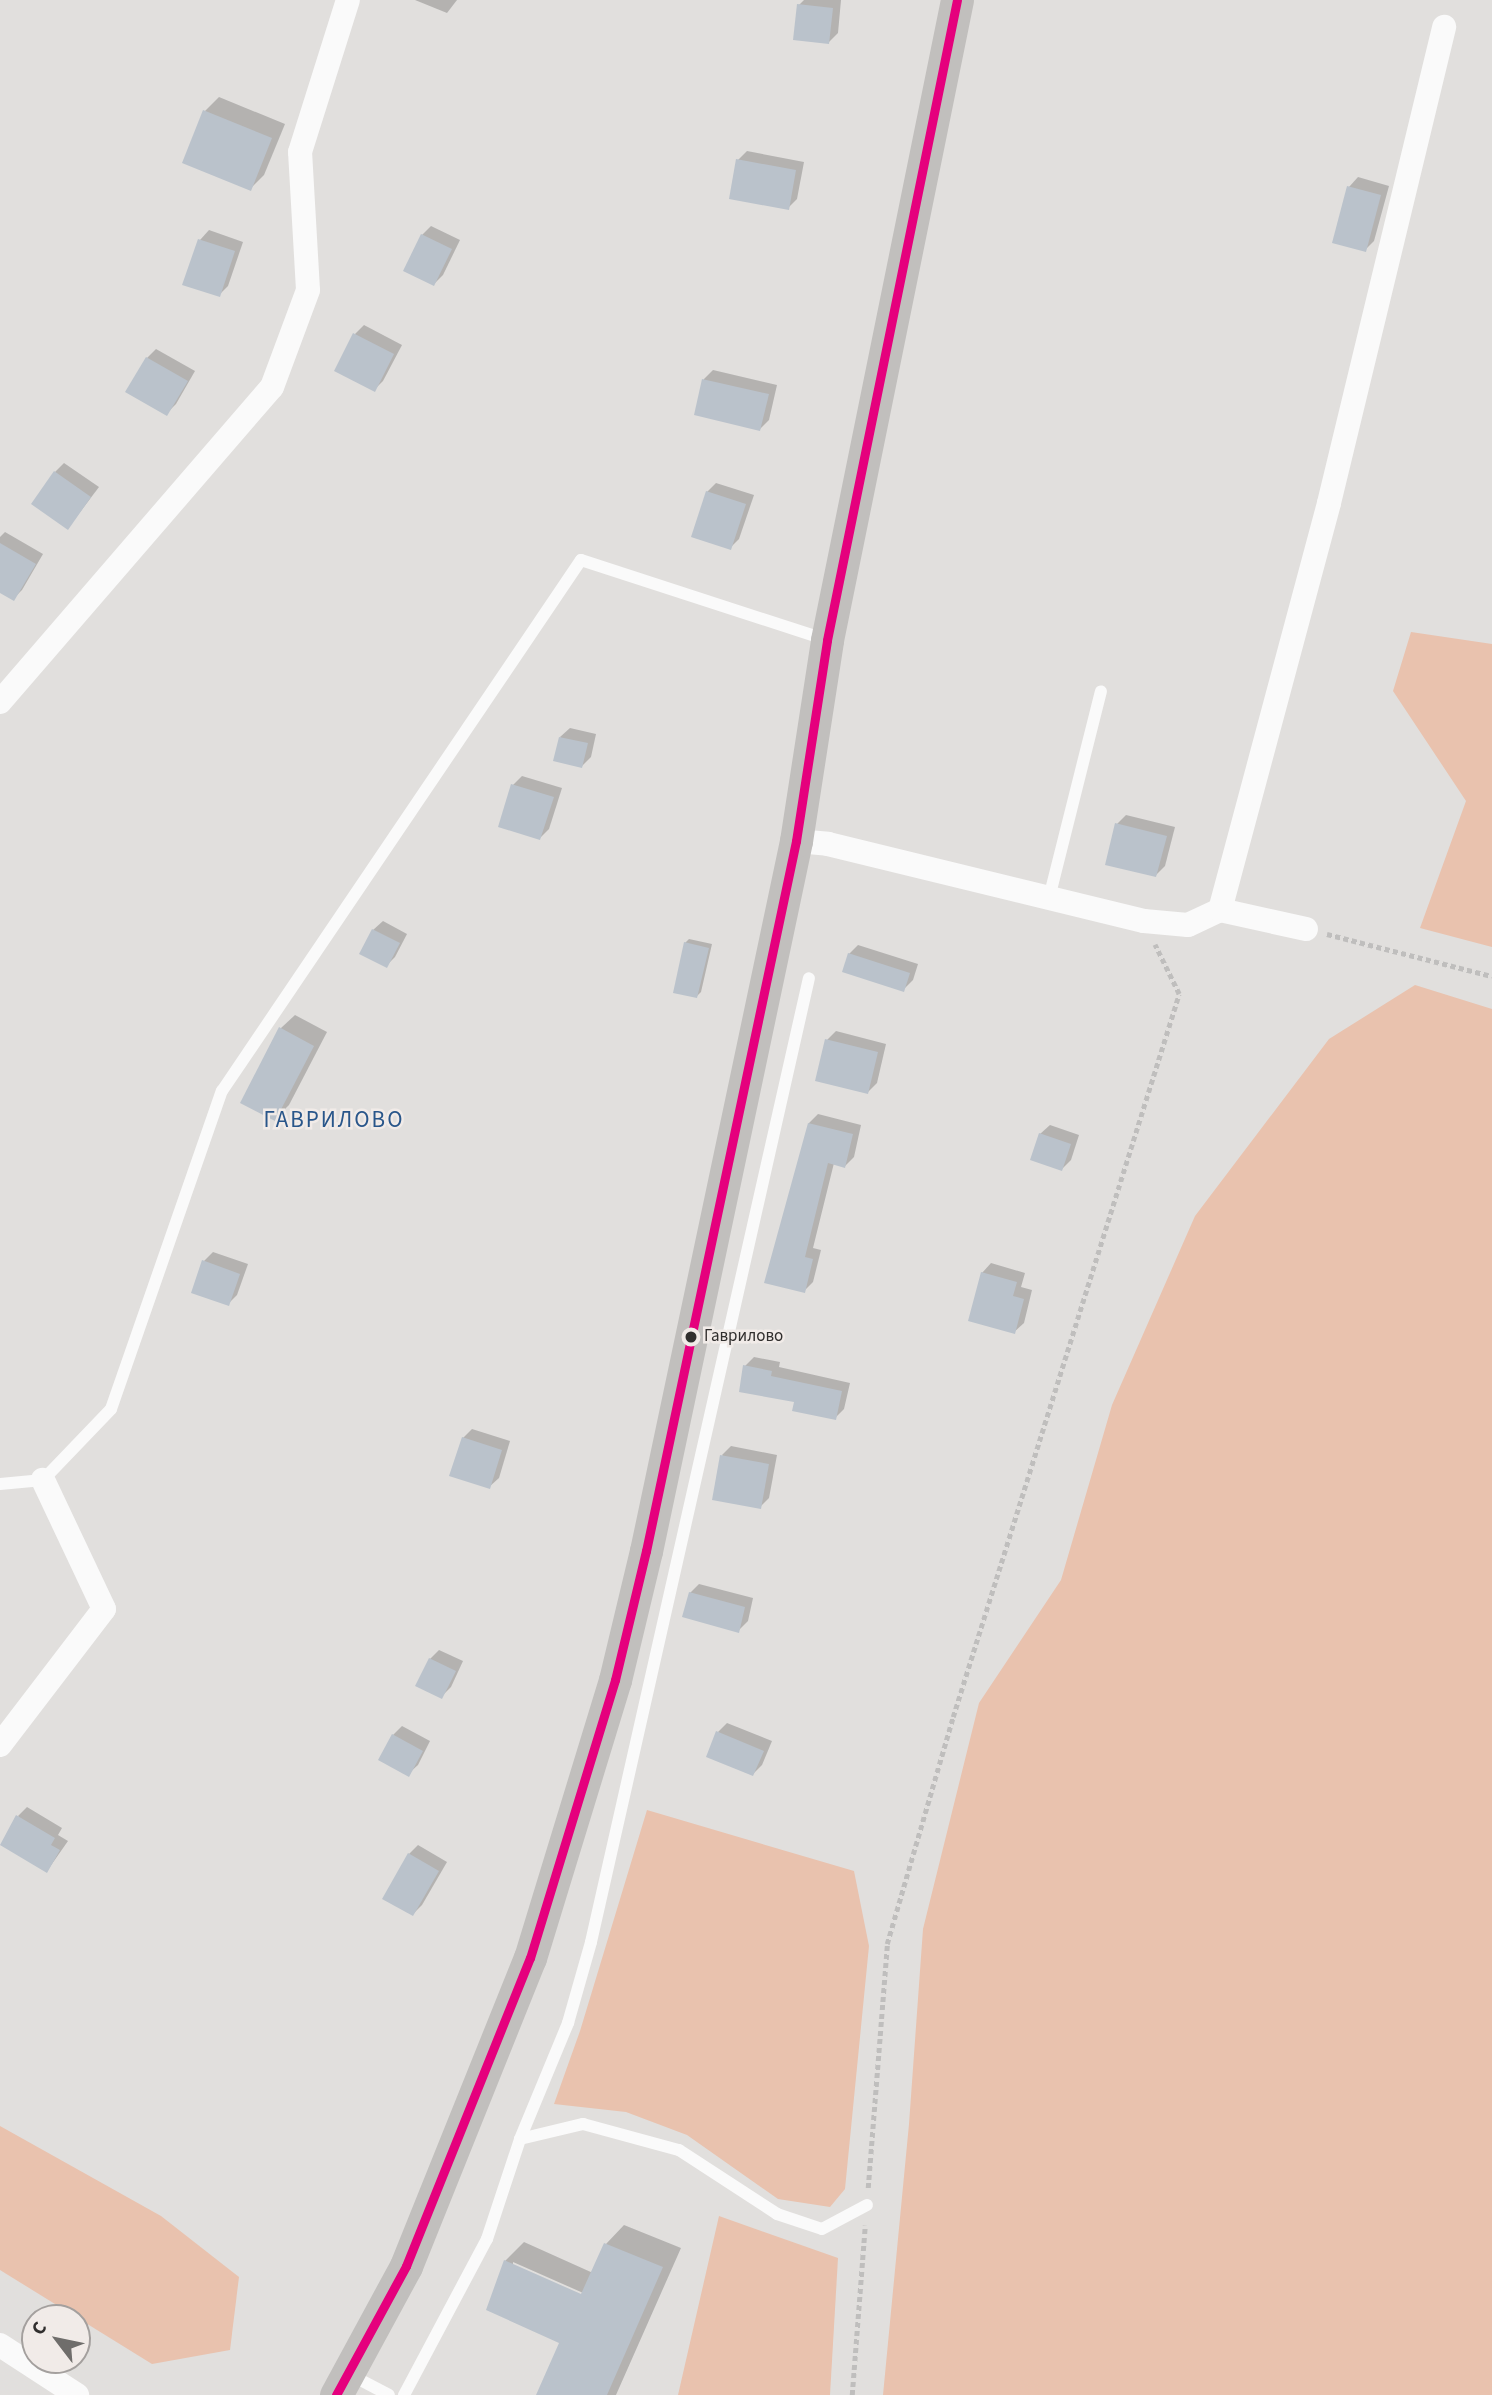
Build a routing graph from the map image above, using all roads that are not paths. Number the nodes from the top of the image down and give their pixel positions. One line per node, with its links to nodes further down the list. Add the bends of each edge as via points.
1 (348, 0): 6 (street, via 300,152 308,290 272,387)
2 (957, 0): 4 (street)
3 (1444, 27): 9 (street, via 1329,502)
4 (827, 640): 7 (street); 12 (lane, via 581,559 222,1091 111,1409)
5 (1101, 691): 8 (lane)
6 (0, 702)
7 (796, 841): 8 (street, via 828,844); 18 (street, via 615,1680 530,1958 406,2266)
8 (1049, 898): 9 (street, via 1144,921 1188,925)
9 (1220, 910): 10 (street)
10 (1306, 929)
11 (809, 978): 15 (lane, via 591,1942 568,2024)
12 (43, 1480): 13 (lane); 14 (street, via 104,1609)
13 (0, 1484)
14 (0, 1745)
15 (520, 2139): 16 (lane, via 583,2124 678,2150 776,2214 822,2229); 21 (lane, via 487,2239)
16 (867, 2205)
17 (0, 2345): 19 (street)
18 (341, 2384): 20 (lane)
19 (77, 2395)
20 (389, 2395)
21 (404, 2395)

